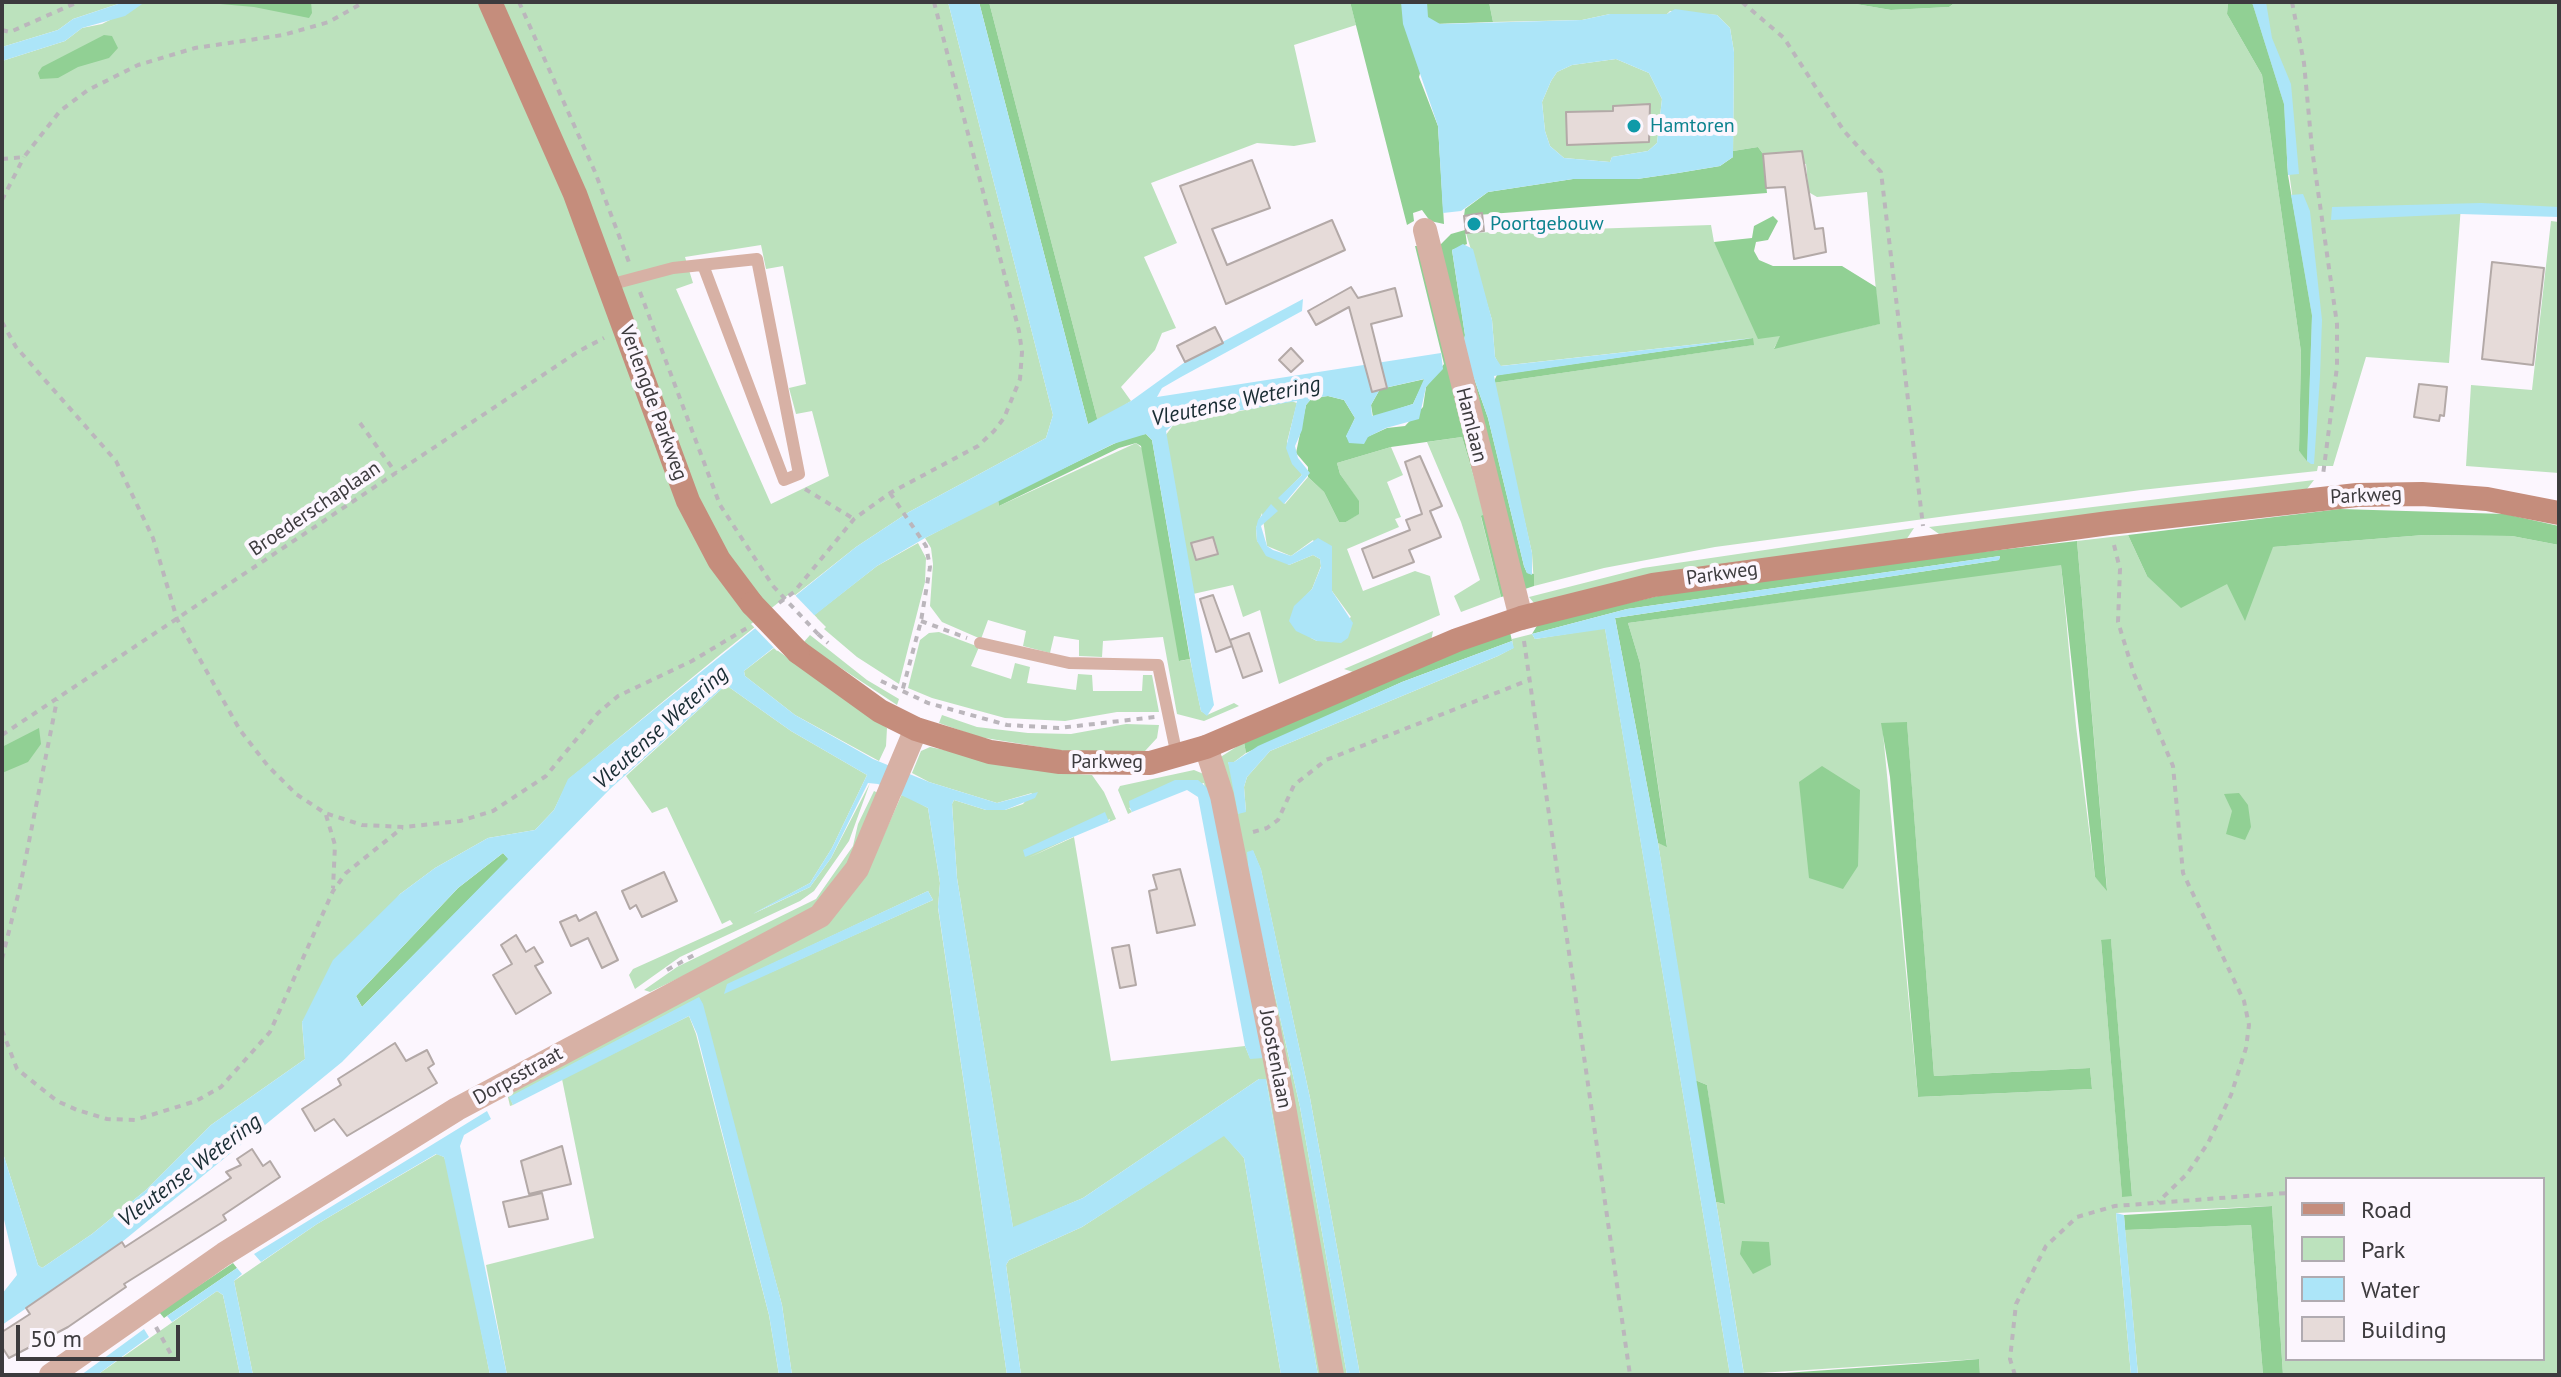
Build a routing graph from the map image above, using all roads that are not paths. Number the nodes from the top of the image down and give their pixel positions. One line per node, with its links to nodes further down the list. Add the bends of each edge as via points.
1 (490, 2): 4 (street, Verlengde Parkweg, via 550,133)
2 (1425, 230): 6 (street, Hamlaan)
3 (703, 265): 3 (lane, via 757,259 799,474 784,480); 4 (lane)
4 (609, 285): 8 (street, Verlengde Parkweg, bridge, via 688,501 719,560 758,613 798,652 869,704)
5 (2559, 513): 6 (street, Parkweg, via 2422,494 2321,498 1653,585)
6 (1521, 618): 9 (street, Parkweg)
7 (980, 643): 10 (lane, via 1069,663 1158,665)
8 (916, 729): 10 (street, Parkweg, via 990,752 1060,762 1150,763); 11 (street, Dorpsstraat, via 857,869 820,916 457,1109 281,1218)
9 (1206, 747): 10 (street, Parkweg); 12 (street, Joostenlaan, via 1230,838 1281,1090)
10 (1177, 756)
11 (51, 1375)
12 (1332, 1375)

